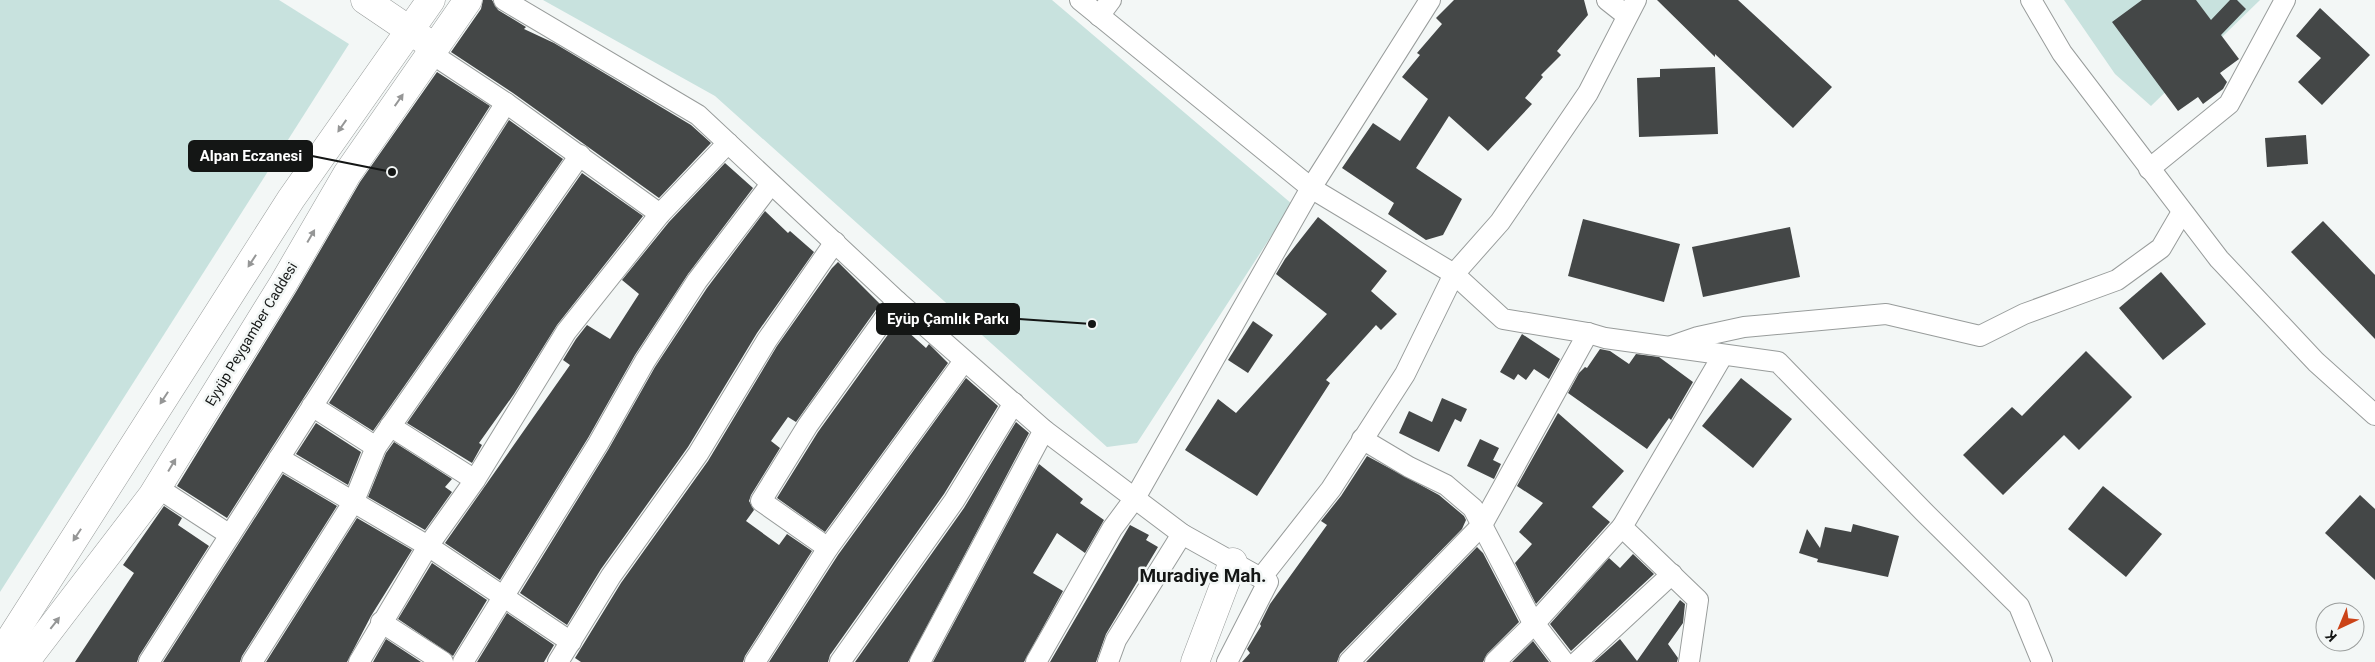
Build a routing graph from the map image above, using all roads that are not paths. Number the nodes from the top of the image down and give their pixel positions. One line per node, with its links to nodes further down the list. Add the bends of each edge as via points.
1 (365, 0): 13 (street)
2 (431, 0): 13 (street)
3 (468, 0): 14 (street, Eyyüp Peygamber Caddesi)
4 (504, 0): 16 (street, via 698,115)
5 (1080, 0): 12 (street)
6 (1112, 0): 12 (street)
7 (1430, 0): 20 (street)
8 (1607, 0): 11 (street)
9 (2031, 0): 18 (street, via 2062,53)
10 (2285, 0): 18 (street, via 2229,104)
11 (1631, 8): 24 (street, via 1588,93 1500,222)
12 (1099, 16): 20 (street)
13 (407, 31): 14 (street); 54 (street, one-way to 54, via 291,199)
14 (434, 51): 15 (street); 39 (street, Eyyüp Peygamber Caddesi, one-way to 14, via 347,174)
15 (506, 103): 17 (street); 31 (street)
16 (728, 143): 19 (street); 22 (street)
17 (580, 155): 22 (street); 33 (street)
18 (2149, 169): 21 (street)
19 (771, 184): 23 (street); 51 (street, via 697,281 645,361)
20 (1311, 188): 24 (street); 40 (street)
21 (2182, 212): 27 (street, via 2161,248 2117,280 2024,314 1980,336 1886,314 1744,327); 32 (street, via 2219,259 2316,362)
22 (660, 214): 38 (street, via 566,332)
23 (834, 242): 25 (street); 55 (street, via 767,340 698,454 611,576)
24 (1454, 274): 26 (street, via 1503,319); 35 (street, via 1405,374)
25 (897, 301): 29 (street); 47 (street, via 808,425 761,501)
26 (1588, 334): 27 (street); 42 (street)
27 (1669, 347): 28 (street)
28 (1723, 355): 43 (street); 74 (street, via 1778,362 2019,606)
29 (964, 361): 30 (street); 47 (street)
30 (1014, 403): 34 (street); 63 (street, via 954,501)
31 (312, 406): 36 (street); 37 (street)
32 (2375, 415)
33 (390, 426): 36 (street); 38 (street)
34 (1044, 430): 40 (street); 64 (street)
35 (1362, 439): 42 (street, via 1446,485 1473,508); 50 (street, via 1331,489)
36 (376, 447): 41 (street)
37 (279, 458): 41 (street); 45 (street)
38 (475, 480): 46 (street)
39 (158, 488): 45 (street); 56 (street, Eyyüp Peygamber Caddesi, one-way to 39)
40 (1135, 498): 44 (street); 65 (street, via 1112,529)
41 (354, 501): 46 (street); 58 (street)
42 (1482, 525): 53 (street); 69 (street)
43 (1622, 527): 49 (street); 53 (street)
44 (1182, 534): 48 (street); 66 (street, via 1116,640)
45 (230, 535): 57 (street)
46 (428, 546): 51 (street); 52 (street)
47 (828, 548): 62 (street)
48 (1233, 562): 50 (street); 67 (street)
49 (1672, 574): 72 (street); 73 (street, via 1698,600)
50 (1261, 578): 68 (street, via 1268,582)
51 (504, 598): 55 (street); 61 (street)
52 (381, 622): 59 (street); 60 (street)
53 (1534, 624): 70 (street); 71 (street)
54 (0, 655)
55 (566, 655)
56 (25, 662)
57 (149, 662)
58 (252, 662)
59 (359, 662)
60 (443, 662)
61 (463, 662)
62 (755, 662)
63 (840, 662)
64 (920, 662)
65 (1036, 662)
66 (1108, 662)
67 (1195, 662)
68 (1227, 662)
69 (1349, 662)
70 (1495, 662)
71 (1564, 662)
72 (1577, 662)
73 (1689, 662)
74 (2042, 662)

